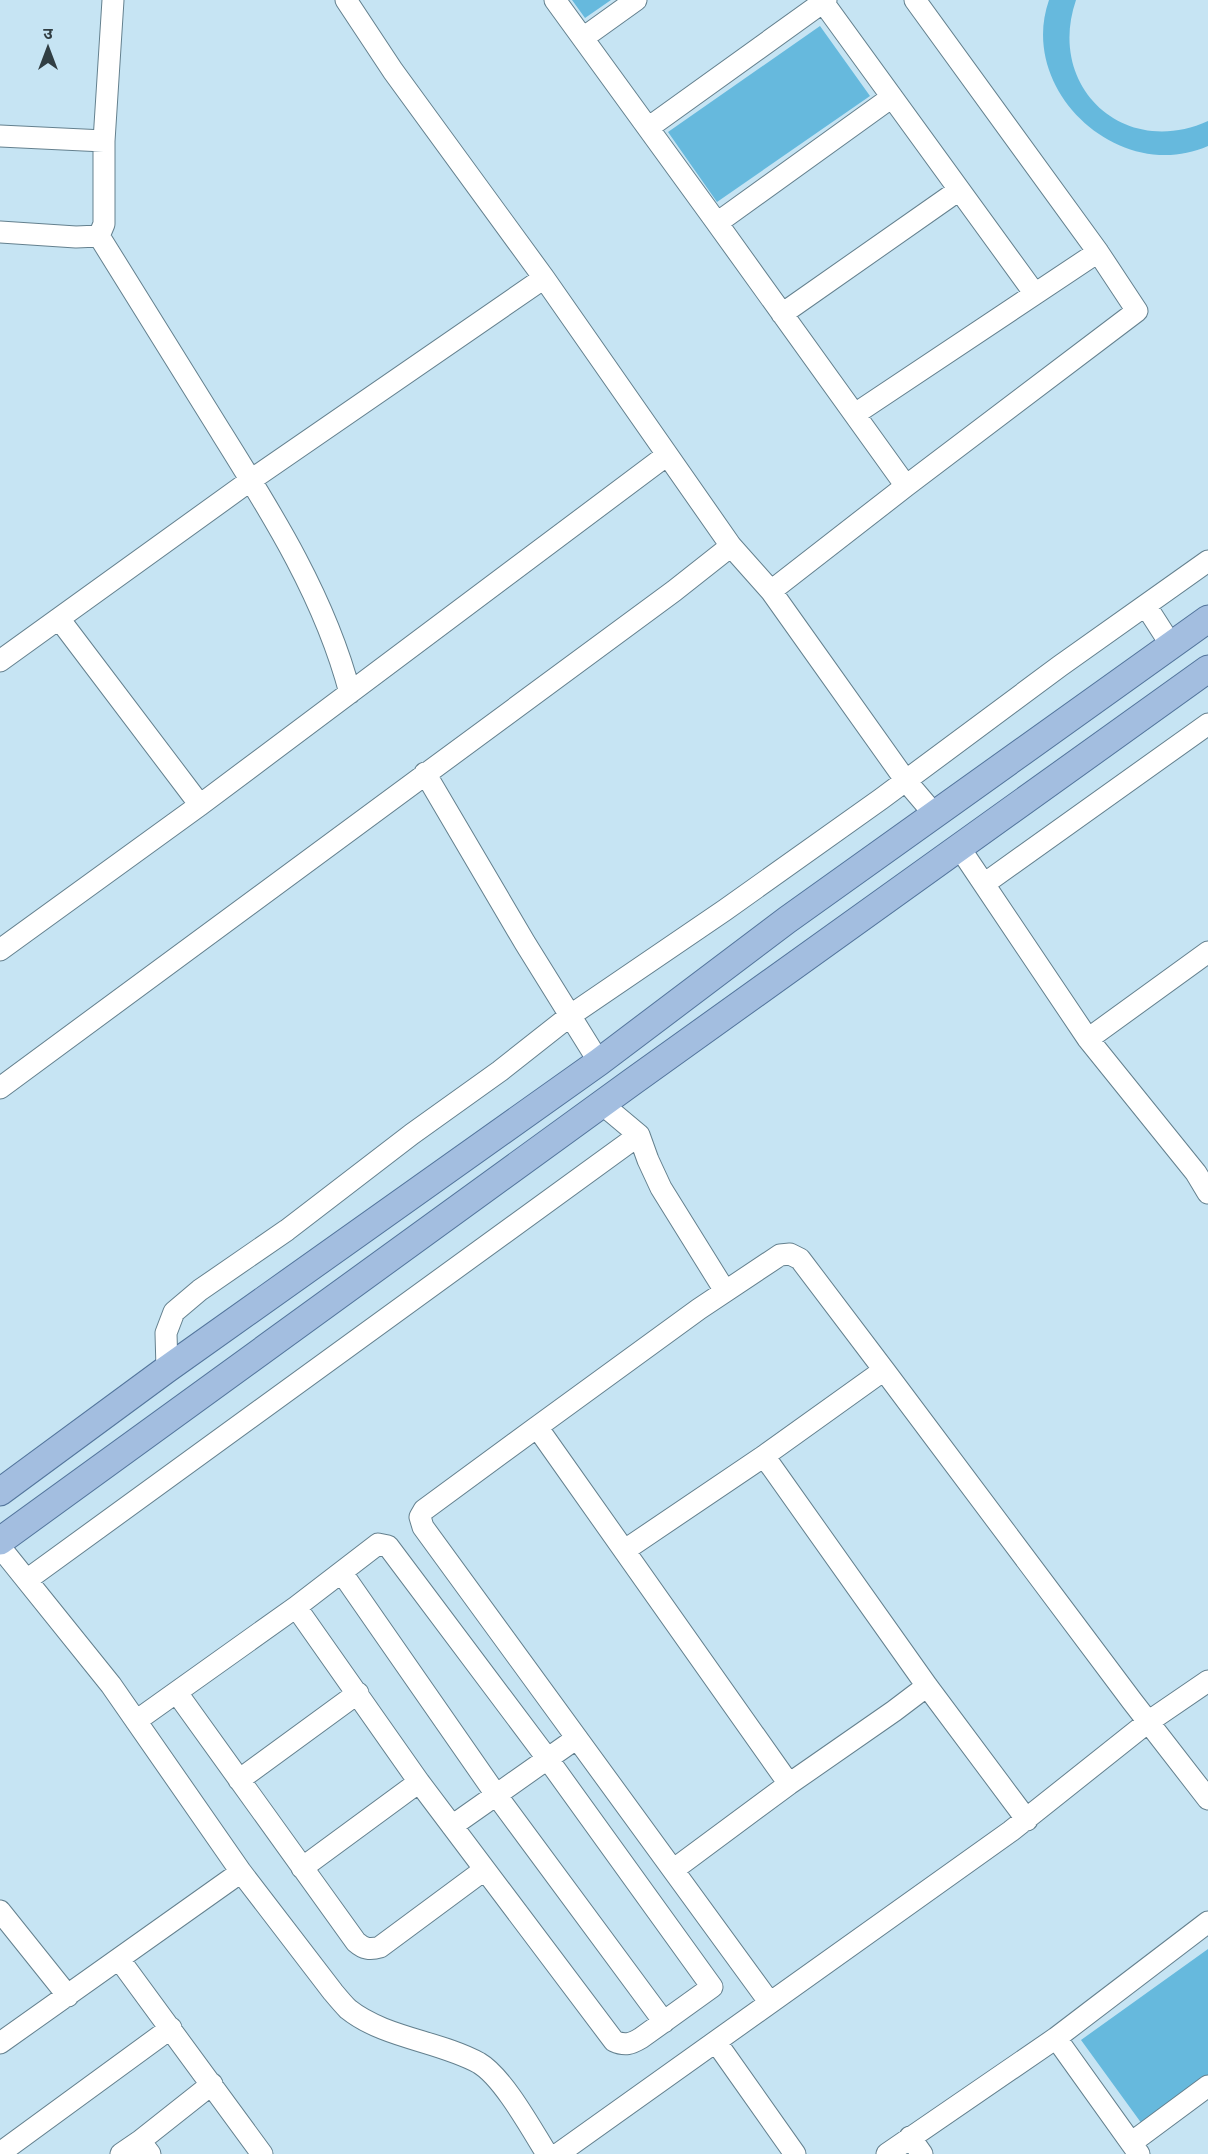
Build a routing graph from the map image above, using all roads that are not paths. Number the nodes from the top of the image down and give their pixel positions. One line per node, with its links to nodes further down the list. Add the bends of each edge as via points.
1 (113, 0): 11 (street)
2 (346, 0): 17 (street)
3 (555, 0): 7 (street)
4 (636, 0): 7 (street)
5 (915, 0): 16 (street)
6 (824, 1): 8 (street); 9 (street)
7 (583, 38): 9 (street)
8 (892, 97): 12 (street); 13 (street)
9 (648, 128): 13 (street)
10 (0, 136): 11 (street)
11 (104, 141): 15 (street, via 104,224)
12 (959, 190): 18 (street); 19 (street)
13 (717, 223): 19 (street)
14 (0, 232): 15 (street)
15 (99, 236): 22 (street)
16 (1098, 252): 18 (street); 23 (street, via 1137,311)
17 (544, 279): 21 (street); 22 (street)
18 (1035, 294): 20 (street)
19 (782, 314): 20 (street)
20 (855, 414): 23 (street)
21 (667, 455): 24 (street); 33 (street)
22 (251, 480): 29 (street); 33 (street, via 283,534 326,622)
23 (906, 486): 26 (street)
24 (731, 546): 26 (street); 35 (street)
25 (1208, 561): 27 (street)
26 (771, 591): 36 (street)
27 (1146, 606): 30 (street); 36 (street)
28 (1208, 619): 30 (main road)
29 (60, 620): 31 (street); 37 (street)
30 (1171, 645): 32 (main road); 38 (main road)
31 (0, 661)
32 (1203, 673): 39 (main road)
33 (350, 693): 37 (street)
34 (1208, 724): 40 (street)
35 (425, 773): 43 (street); 46 (street)
36 (906, 781): 38 (street); 43 (street)
37 (201, 805): 41 (street)
38 (935, 815): 39 (main road); 45 (main road, via 787,920)
39 (959, 847): 40 (street); 47 (main road)
40 (984, 884): 44 (street)
41 (0, 950)
42 (1204, 962): 44 (street)
43 (571, 1015): 45 (street); 51 (street, via 174,1312 166,1333)
44 (1088, 1039): 49 (street)
45 (600, 1062): 51 (main road)
46 (0, 1088)
47 (602, 1104): 48 (street); 56 (main road)
48 (639, 1135): 50 (street, via 661,1188); 60 (street)
49 (1208, 1193)
50 (725, 1291): 52 (street, via 780,1255 790,1254 800,1259); 53 (street)
51 (167, 1369): 55 (main road)
52 (884, 1370): 54 (street); 67 (street)
53 (537, 1427): 58 (street); 68 (street, via 424,1510 420,1517 423,1527)
54 (764, 1456): 58 (street); 63 (street)
55 (0, 1492)
56 (0, 1540)
57 (0, 1547): 60 (street)
58 (625, 1550): 72 (street)
59 (342, 1573): 61 (street); 69 (street, via 370,1548 378,1544 388,1546); 73 (street)
60 (28, 1579): 66 (street)
61 (296, 1607): 64 (street); 65 (street)
62 (1208, 1681): 67 (street)
63 (927, 1686): 72 (street); 75 (street)
64 (177, 1693): 66 (street); 70 (street)
65 (358, 1693): 70 (street); 71 (street)
66 (136, 1721): 80 (street)
67 (1148, 1722): 74 (street); 75 (street)
68 (577, 1738): 69 (street); 79 (street)
69 (547, 1758): 73 (street); 86 (street, via 712,1988)
70 (239, 1780): 77 (street)
71 (419, 1782): 76 (street); 77 (street)
72 (789, 1784): 79 (street)
73 (497, 1796): 76 (street); 86 (street)
74 (1208, 1799)
75 (1027, 1820): 85 (street)
76 (452, 1826): 78 (street)
77 (302, 1868): 78 (street, via 356,1942 371,1949 380,1947)
78 (484, 1870): 86 (street, via 614,2041 630,2044)
79 (673, 1870): 85 (street)
80 (241, 1872): 83 (street); 99 (street, via 315,1972 348,2009 371,2023 481,2064 501,2084)
81 (0, 1911): 84 (street)
82 (1208, 1922): 88 (street)
83 (119, 1959): 84 (street); 87 (street)
84 (68, 1996): 90 (street)
85 (770, 2003): 89 (street)
86 (664, 2022)
87 (171, 2028): 91 (street); 96 (street)
88 (1056, 2038): 93 (street); 95 (street)
89 (716, 2042): 100 (street); 101 (street)
90 (0, 2043)
91 (212, 2084): 94 (street); 98 (street)
92 (1208, 2086): 95 (street)
93 (916, 2145): 102 (street)
94 (145, 2147): 97 (street)
95 (1135, 2149)
96 (0, 2153)
97 (121, 2154)
98 (262, 2154)
99 (548, 2154)
100 (558, 2154)
101 (795, 2154)
102 (887, 2154)

